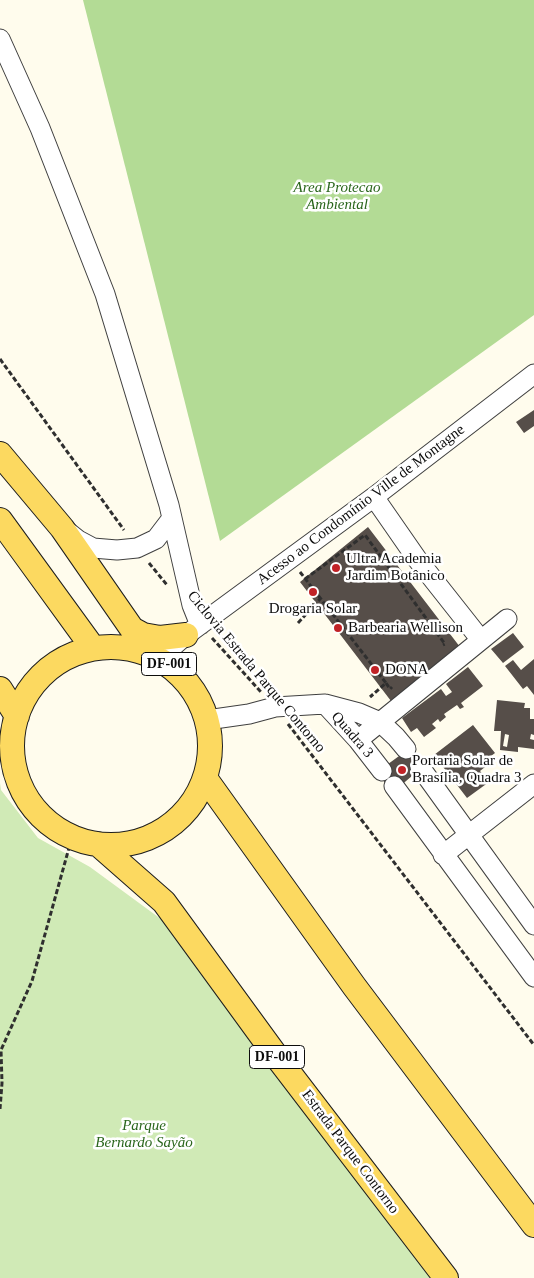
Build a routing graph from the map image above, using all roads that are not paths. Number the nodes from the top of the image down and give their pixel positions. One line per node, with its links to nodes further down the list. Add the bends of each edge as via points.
1 (0, 39): 5 (street, via 40,128 105,294)
2 (534, 374): 4 (street, Acesso ao Condomínio Ville de Montagne)
3 (0, 454): 7 (main road)
4 (374, 497): 9 (street, Acesso ao Condomínio Ville de Montagne); 10 (street, via 417,559)
5 (172, 518): 7 (street, via 156,539 137,548 117,550 94,548); 9 (street, via 192,605)
6 (0, 520): 11 (main road)
7 (62, 528): 9 (main road, via 132,628 143,635 160,638)
8 (507, 619): 10 (street)
9 (193, 630): 12 (street)
10 (482, 640): 17 (street)
11 (93, 648): 12 (main road, DF-001, via 121,646); 15 (main road, DF-001, via 60,660 46,671 33,684)
12 (160, 658): 16 (main road, DF-001, via 190,684)
13 (0, 689): 15 (main road)
14 (325, 704): 16 (street, via 275,708); 17 (street, Quadra 3); 18 (street, Quadra 3)
15 (17, 716): 26 (main road, DF-001, via 13,757 26,797 54,827 72,837)
16 (207, 720): 22 (main road, DF-001, via 210,759)
17 (380, 722): 18 (street); 19 (street, Quadra 3)
18 (358, 740): 21 (street, Quadra 3)
19 (406, 749)
20 (420, 767): 25 (street)
21 (382, 771)
22 (205, 778): 26 (main road, DF-001, via 187,809 161,832 129,844); 30 (main road, via 354,986)
23 (534, 784): 25 (street)
24 (394, 786): 27 (street)
25 (468, 834): 27 (street); 28 (street)
26 (98, 844): 31 (main road, Estrada Parque Contorno / DF-001, via 164,902 276,1056)
27 (443, 855): 29 (street)
28 (534, 925)
29 (534, 977)
30 (534, 1225)
31 (446, 1278)

